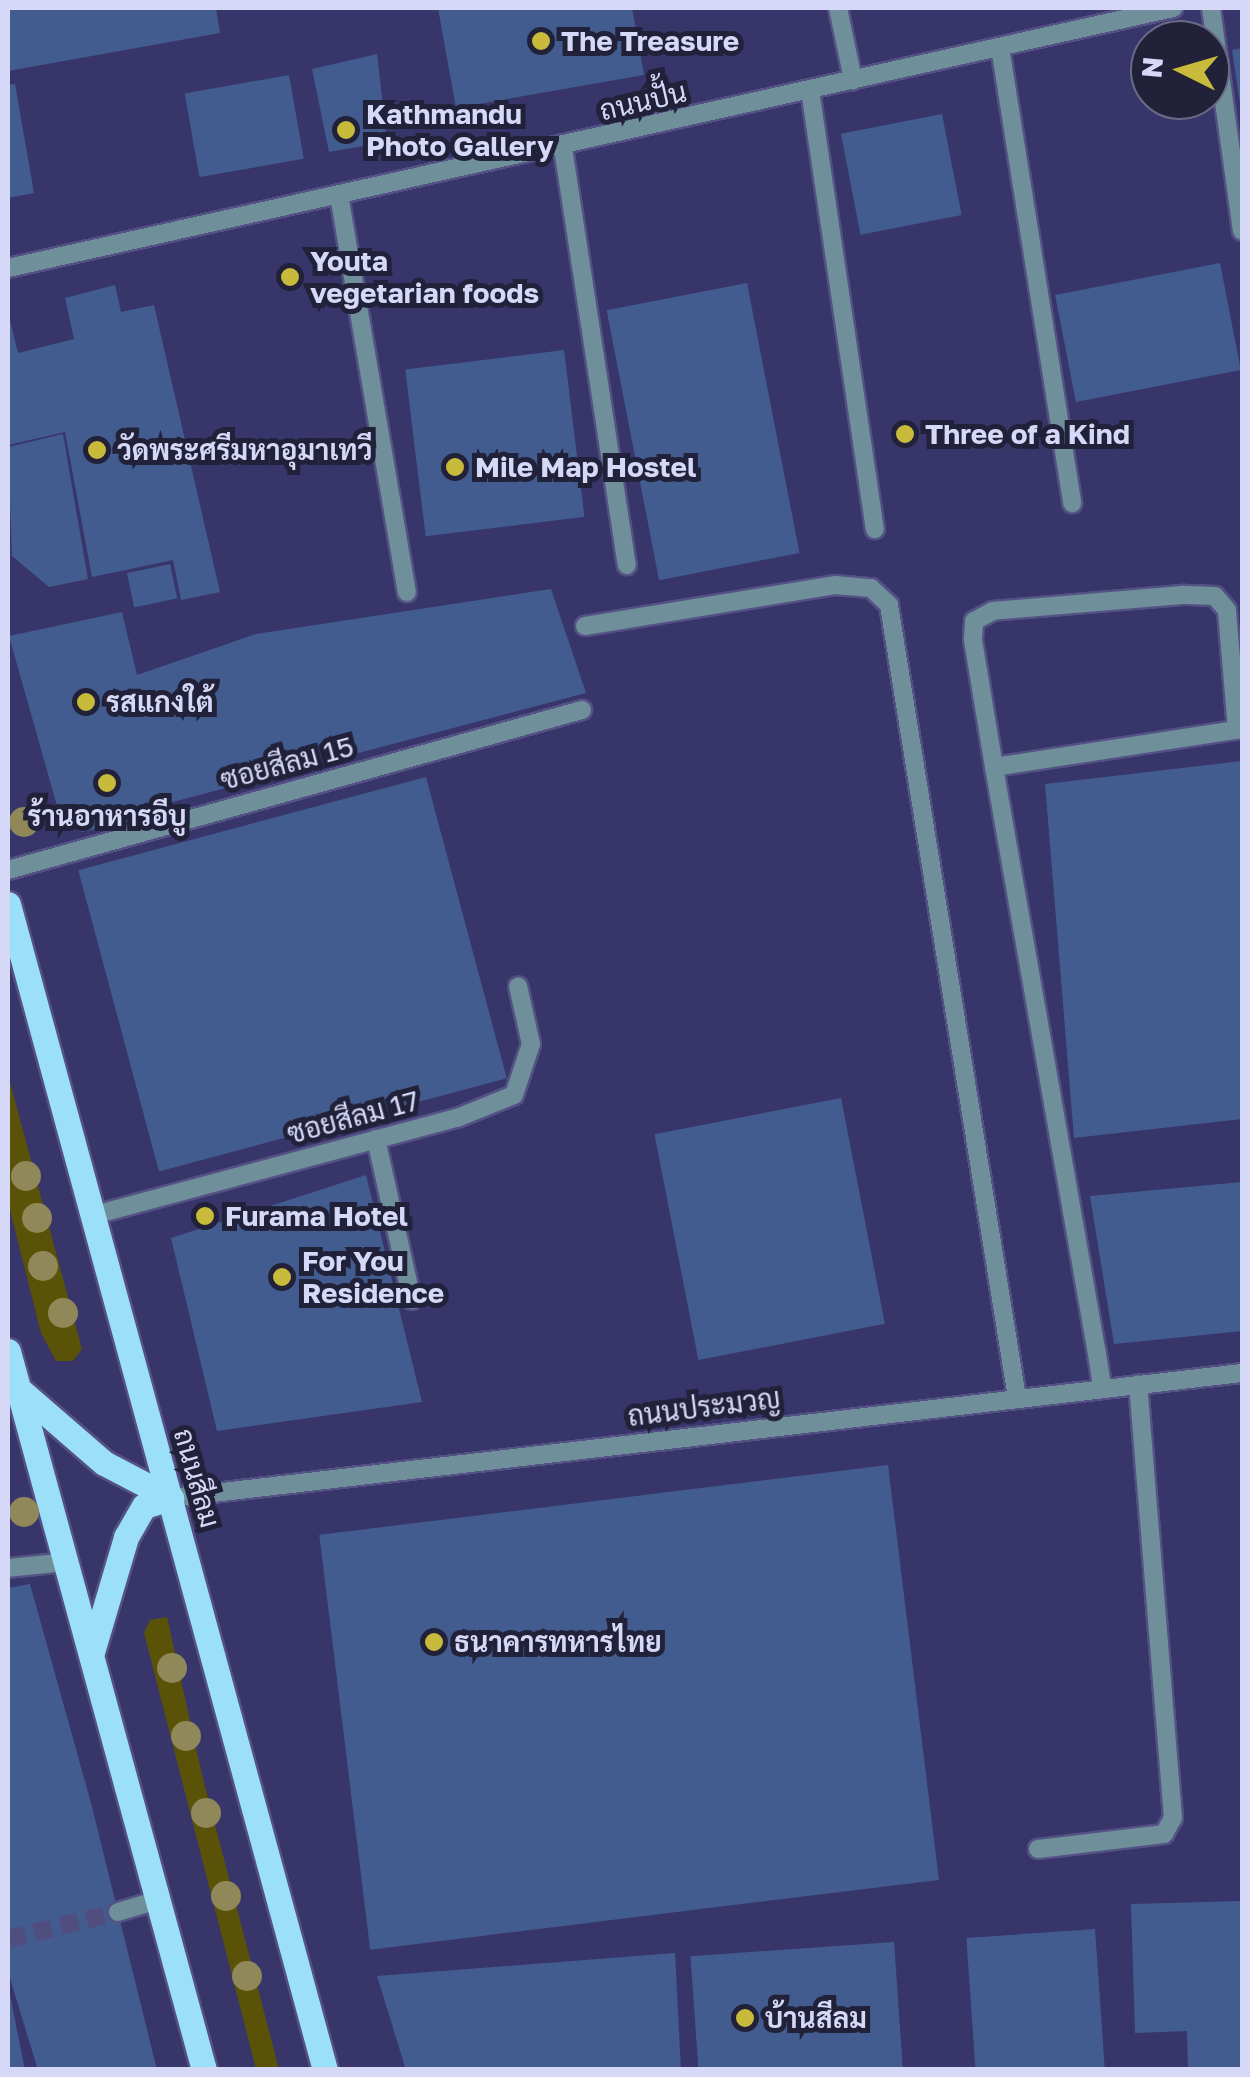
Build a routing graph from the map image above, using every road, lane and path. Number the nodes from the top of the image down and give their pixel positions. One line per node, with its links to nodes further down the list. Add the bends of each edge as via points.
1 (838, 8): 5 (street)
2 (1174, 8): 4 (street, ถนนปั้น)
3 (1210, 8): 9 (street)
4 (1000, 46): 5 (street, ถนนปั้น); 11 (street)
5 (853, 80): 6 (street, ถนนปั้น)
6 (810, 90): 7 (street, ถนนปั้น); 12 (street)
7 (564, 148): 8 (street, ถนนปั้น); 13 (street)
8 (339, 195): 10 (street, ถนนปั้น); 14 (street)
9 (1242, 231)
10 (8, 268)
11 (1072, 503)
12 (875, 529)
13 (627, 564)
14 (407, 592)
15 (585, 626): 29 (street, via 834,584 871,588 889,605)
16 (582, 710): 18 (street, ซอยสีลม 15)
17 (994, 766): 17 (street, via 974,621 993,611 1182,595 1215,596 1227,610 1237,730); 27 (street)
18 (8, 870)
19 (8, 904): 22 (main road, ถนนสีลม)
20 (518, 986): 21 (street, ซอยสีลม 17, via 532,1044 514,1095)
21 (376, 1140): 22 (street, ซอยสีลม 17); 23 (street)
22 (94, 1215): 30 (main road, ถนนสีลม)
23 (412, 1300)
24 (8, 1351): 28 (main road)
25 (1242, 1374): 26 (street, ถนนประมวญ)
26 (1138, 1384): 27 (street, ถนนประมวญ); 34 (street, via 1172,1818 1164,1834)
27 (1102, 1387): 29 (street, ถนนประมวญ)
28 (17, 1388): 30 (main road, via 92,1454); 31 (main road)
29 (1017, 1398): 30 (street, ถนนประมวญ)
30 (172, 1498): 33 (main road, via 144,1506 126,1536); 38 (main road, ถนนสีลม)
31 (67, 1562): 32 (street); 33 (main road)
32 (8, 1568)
33 (92, 1652): 35 (main road)
34 (1038, 1850)
35 (158, 1900): 36 (street); 37 (main road)
36 (118, 1912)
37 (204, 2070)
38 (324, 2070)

